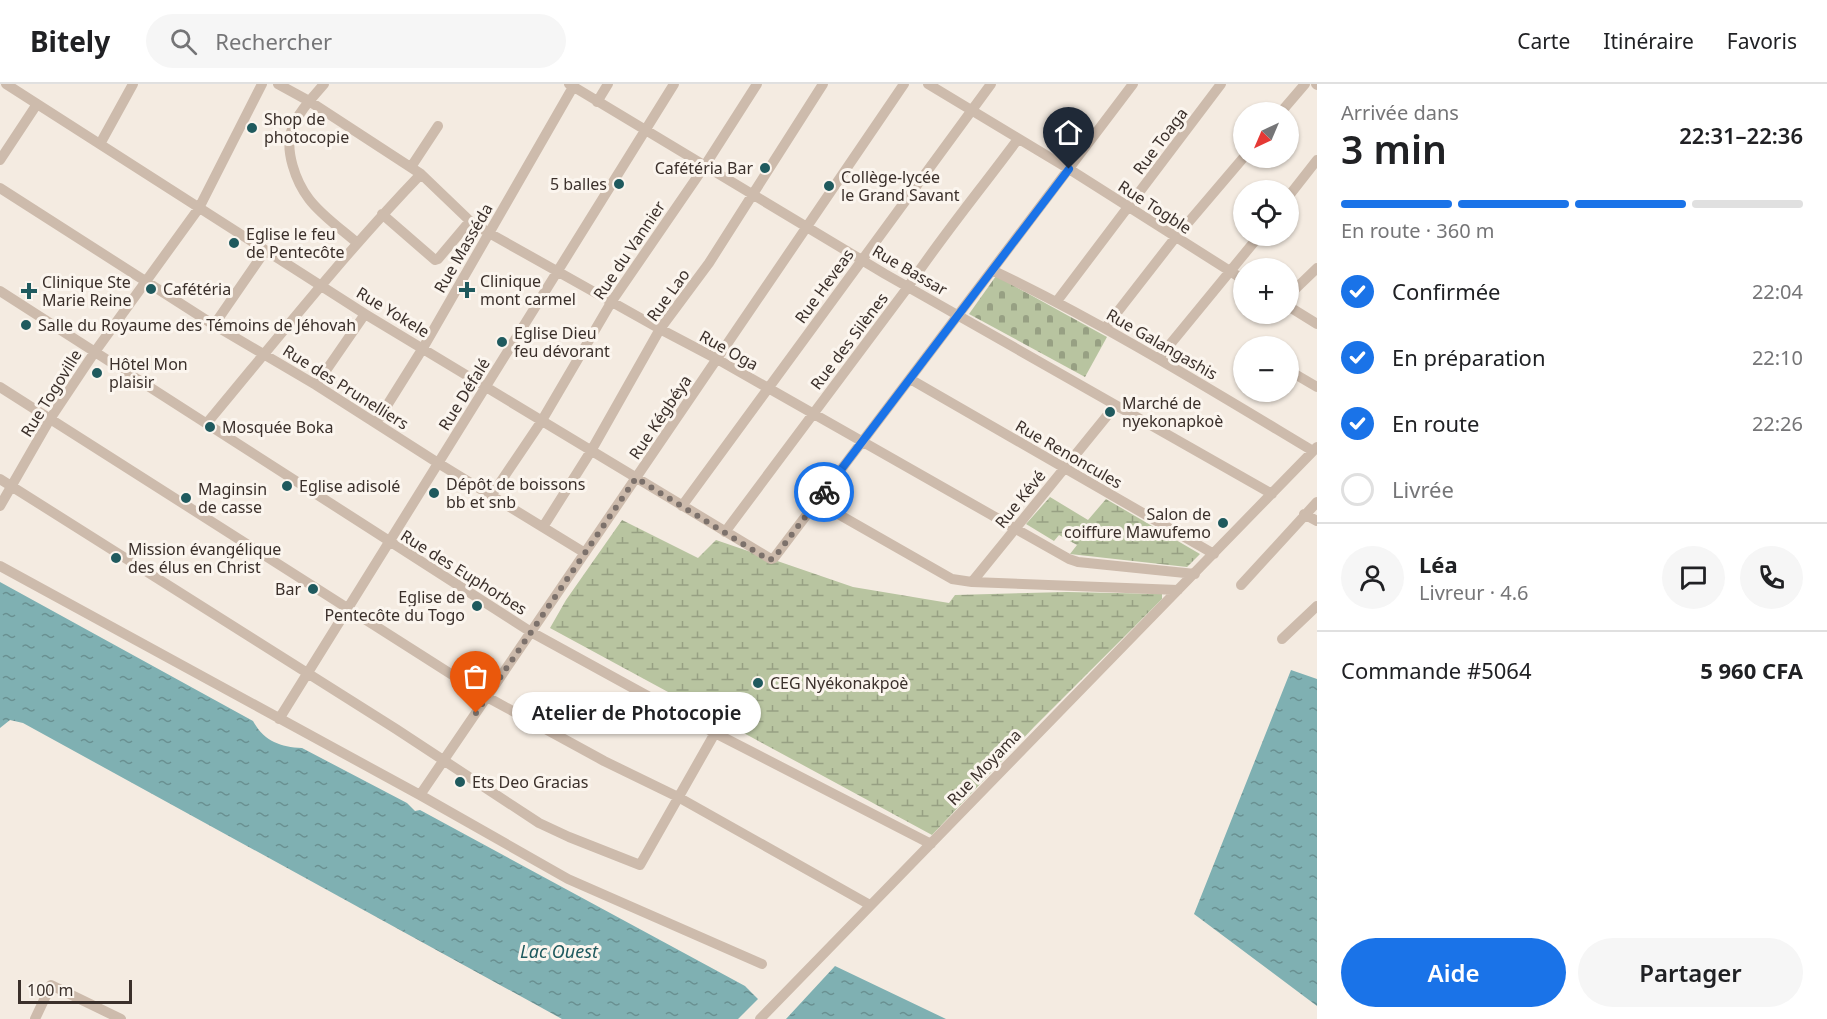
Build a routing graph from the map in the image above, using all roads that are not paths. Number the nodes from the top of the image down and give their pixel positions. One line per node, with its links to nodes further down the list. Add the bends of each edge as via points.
1 (6, 84): 20 (street, Rue Yokele)
2 (133, 84): 25 (street)
3 (262, 84): 37 (street, Rue Togoville)
4 (278, 84): 17 (street, Rue Oga)
5 (324, 84): 17 (street)
6 (608, 84): 18 (street)
7 (674, 84): 23 (street, Rue Défalé)
8 (757, 84): 29 (street, Rue du Vannier)
9 (823, 84): 35 (street, Rue Lao)
10 (904, 84): 40 (street, Rue Kégbéya)
11 (928, 84): 21 (street, Rue Togble)
12 (991, 84): 21 (street, Rue Heveas)
13 (1133, 84): 31 (street)
14 (1221, 84): 36 (street, Rue Toaga)
15 (1305, 84): 19 (street)
16 (571, 86): 18 (street, Rue Bassar); 41 (street, Rue Masséda)
17 (309, 101): 28 (street, Rue Oga); 43 (street, via 290,135 293,163 308,198)
18 (597, 102): 23 (street, Rue Bassar)
19 (1290, 102)
20 (37, 104): 25 (street, Rue Yokele); 26 (street)
21 (971, 111): 24 (street, Rue Togble); 46 (street, Rue Heveas)
22 (438, 126): 28 (street)
23 (645, 131): 29 (street, Rue Bassar); 47 (street, Rue Défalé)
24 (1018, 140): 31 (street, Rue Togble); 54 (street, Rue des Silènes)
25 (100, 144): 37 (street, Rue Yokele)
26 (0, 160)
27 (1317, 160): 33 (street)
28 (411, 167): 32 (street, Rue Oga)
29 (704, 167): 35 (street, Rue Bassar); 56 (street, Rue du Vannier)
30 (1235, 168): 42 (street)
31 (1069, 169): 36 (street, Rue Togble); 48 (street)
32 (421, 174): 38 (street); 39 (street, Rue Oga)
33 (1299, 183)
34 (0, 188): 51 (street, Rue des Prunelliers)
35 (753, 195): 40 (street, Rue Bassar); 64 (street, Rue Lao)
36 (1128, 207): 42 (street, Rue Togble); 57 (street, Rue Toaga)
37 (199, 208): 45 (street, Rue Yokele); 51 (street, Rue Togoville)
38 (382, 214): 39 (street, via 435,260); 43 (street)
39 (470, 221): 41 (street, Rue Oga)
40 (807, 227): 46 (street, Rue Bassar); 68 (street, Rue Kégbéya)
41 (489, 233): 47 (street, Rue Oga); 65 (street, Rue Masséda)
42 (1175, 238): 50 (street, Rue Togble); 63 (street)
43 (356, 242): 53 (street)
44 (1251, 246): 50 (street)
45 (265, 250): 53 (street, Rue Yokele); 62 (street)
46 (862, 260): 54 (street, Rue Bassar); 76 (street, Rue Heveas)
47 (558, 270): 56 (street, Rue Oga); 74 (street, Rue Défalé)
48 (992, 270): 57 (street, Rue Galangashis); 60 (street)
49 (1315, 270): 52 (street)
50 (1231, 272): 69 (street)
51 (147, 281): 62 (street, Rue des Prunelliers); 66 (street, Rue Togoville)
52 (1299, 285)
53 (322, 286): 59 (street, Rue Yokele); 67 (street)
54 (908, 287): 60 (street, Rue Bassar); 78 (street, Rue des Silènes)
55 (0, 291): 66 (street, Rue des Euphorbes)
56 (612, 301): 64 (street, Rue Oga); 80 (street, Rue du Vannier)
57 (1057, 301): 63 (street, Rue Galangashis)
58 (1299, 313): 61 (street)
59 (365, 314): 65 (street, Rue Yokele); 72 (street)
60 (959, 315): 71 (street); 77 (street, Rue Bassar)
61 (1317, 324)
62 (214, 325): 67 (street, Rue des Prunelliers)
63 (1105, 328): 69 (street, Rue Galangashis)
64 (660, 329): 68 (street, Rue Oga); 85 (street, Rue Lao)
65 (423, 348): 74 (street, Rue Yokele); 82 (street, Rue Masséda)
66 (94, 353): 79 (street, Rue Togoville); 81 (street, Rue des Euphorbes)
67 (264, 353): 72 (street, Rue des Prunelliers); 81 (street)
68 (717, 359): 76 (street, Rue Oga); 88 (street, Rue Kégbéya)
69 (1158, 359): 84 (street, Rue Galangashis)
70 (1299, 376): 75 (street)
71 (910, 379): 83 (street); 87 (street, Rue Renoncules)
72 (316, 385): 82 (street, Rue des Prunelliers)
73 (0, 387): 79 (street)
74 (486, 387): 80 (street, Rue Yokele); 86 (street, Rue Défalé)
75 (1317, 387)
76 (768, 389): 78 (street, Rue Oga); 96 (street, Rue Heveas)
77 (1115, 406): 87 (street, Rue Kévé); 91 (street, Rue Bassar)
78 (814, 414): 83 (street, Rue Oga); 101 (street, Rue des Silènes)
79 (50, 419): 90 (street, Rue Togoville); 111 (street)
80 (540, 422): 85 (street, Rue Yokele); 92 (street, Rue du Vannier)
81 (207, 423): 102 (street, Rue des Euphorbes)
82 (376, 423): 86 (street, Rue des Prunelliers)
83 (862, 442): 93 (street); 100 (street, Rue Oga)
84 (1315, 449): 91 (street, Rue Moyama)
85 (591, 451): 88 (street, Rue Yokele); 99 (street, Rue Lao)
86 (438, 464): 92 (street, Rue des Prunelliers); 102 (street, Rue Défalé)
87 (1064, 468): 100 (street, Rue Kévé); 104 (street, Rue Renoncules)
88 (636, 478): 96 (street, Rue Yokele); 103 (street, Rue Kégbéya)
89 (0, 479): 90 (street)
90 (12, 487): 95 (street, Rue Togoville); 114 (street)
91 (1272, 494): 104 (street, Rue Moyama)
92 (491, 496): 99 (street, Rue des Prunelliers)
93 (817, 502): 101 (street, Rue Yokele, via 769,560); 107 (street, via 948,578)
94 (1317, 502): 97 (street)
95 (0, 506)
96 (682, 506): 101 (street, Rue Yokele)
97 (1304, 514): 98 (street); 108 (street)
98 (1317, 521)
99 (543, 527): 103 (street, Rue des Prunelliers)
100 (1014, 529): 106 (street, Rue Oga, via 1078,562); 107 (street, Rue Kévé)
101 (725, 532)
102 (389, 542): 111 (street, Rue Défalé); 112 (street, Rue des Euphorbes)
103 (585, 553): 112 (street, Rue Kégbéya)
104 (1214, 554): 106 (street, Rue Moyama)
105 (0, 566): 116 (street)
106 (1195, 574): 109 (street, Rue Moyama)
107 (972, 582): 109 (street)
108 (1241, 585)
109 (1178, 590): 121 (street, Rue Moyama)
110 (1317, 606): 113 (street)
111 (348, 608): 114 (street, Rue Défalé); 115 (street)
112 (531, 632): 115 (street, Rue Kégbéya); 117 (street, Rue des Euphorbes)
113 (1282, 639)
114 (307, 675): 116 (street, Rue Défalé); 118 (street)
115 (487, 697): 118 (street, Rue Kégbéya); 120 (street)
116 (279, 719): 119 (street)
117 (715, 733): 120 (street); 121 (street, Rue des Euphorbes)
118 (444, 761): 119 (street, Rue Kégbéya); 120 (street, via 551,830 640,866)
119 (420, 795): 123 (street, via 568,879)
120 (678, 797): 122 (street)
121 (931, 844): 122 (street, Rue Moyama)
122 (870, 905): 126 (street, Rue Moyama)
123 (762, 964)
124 (35, 1019): 125 (street, via 51,985)
125 (121, 1019)
126 (760, 1019)

